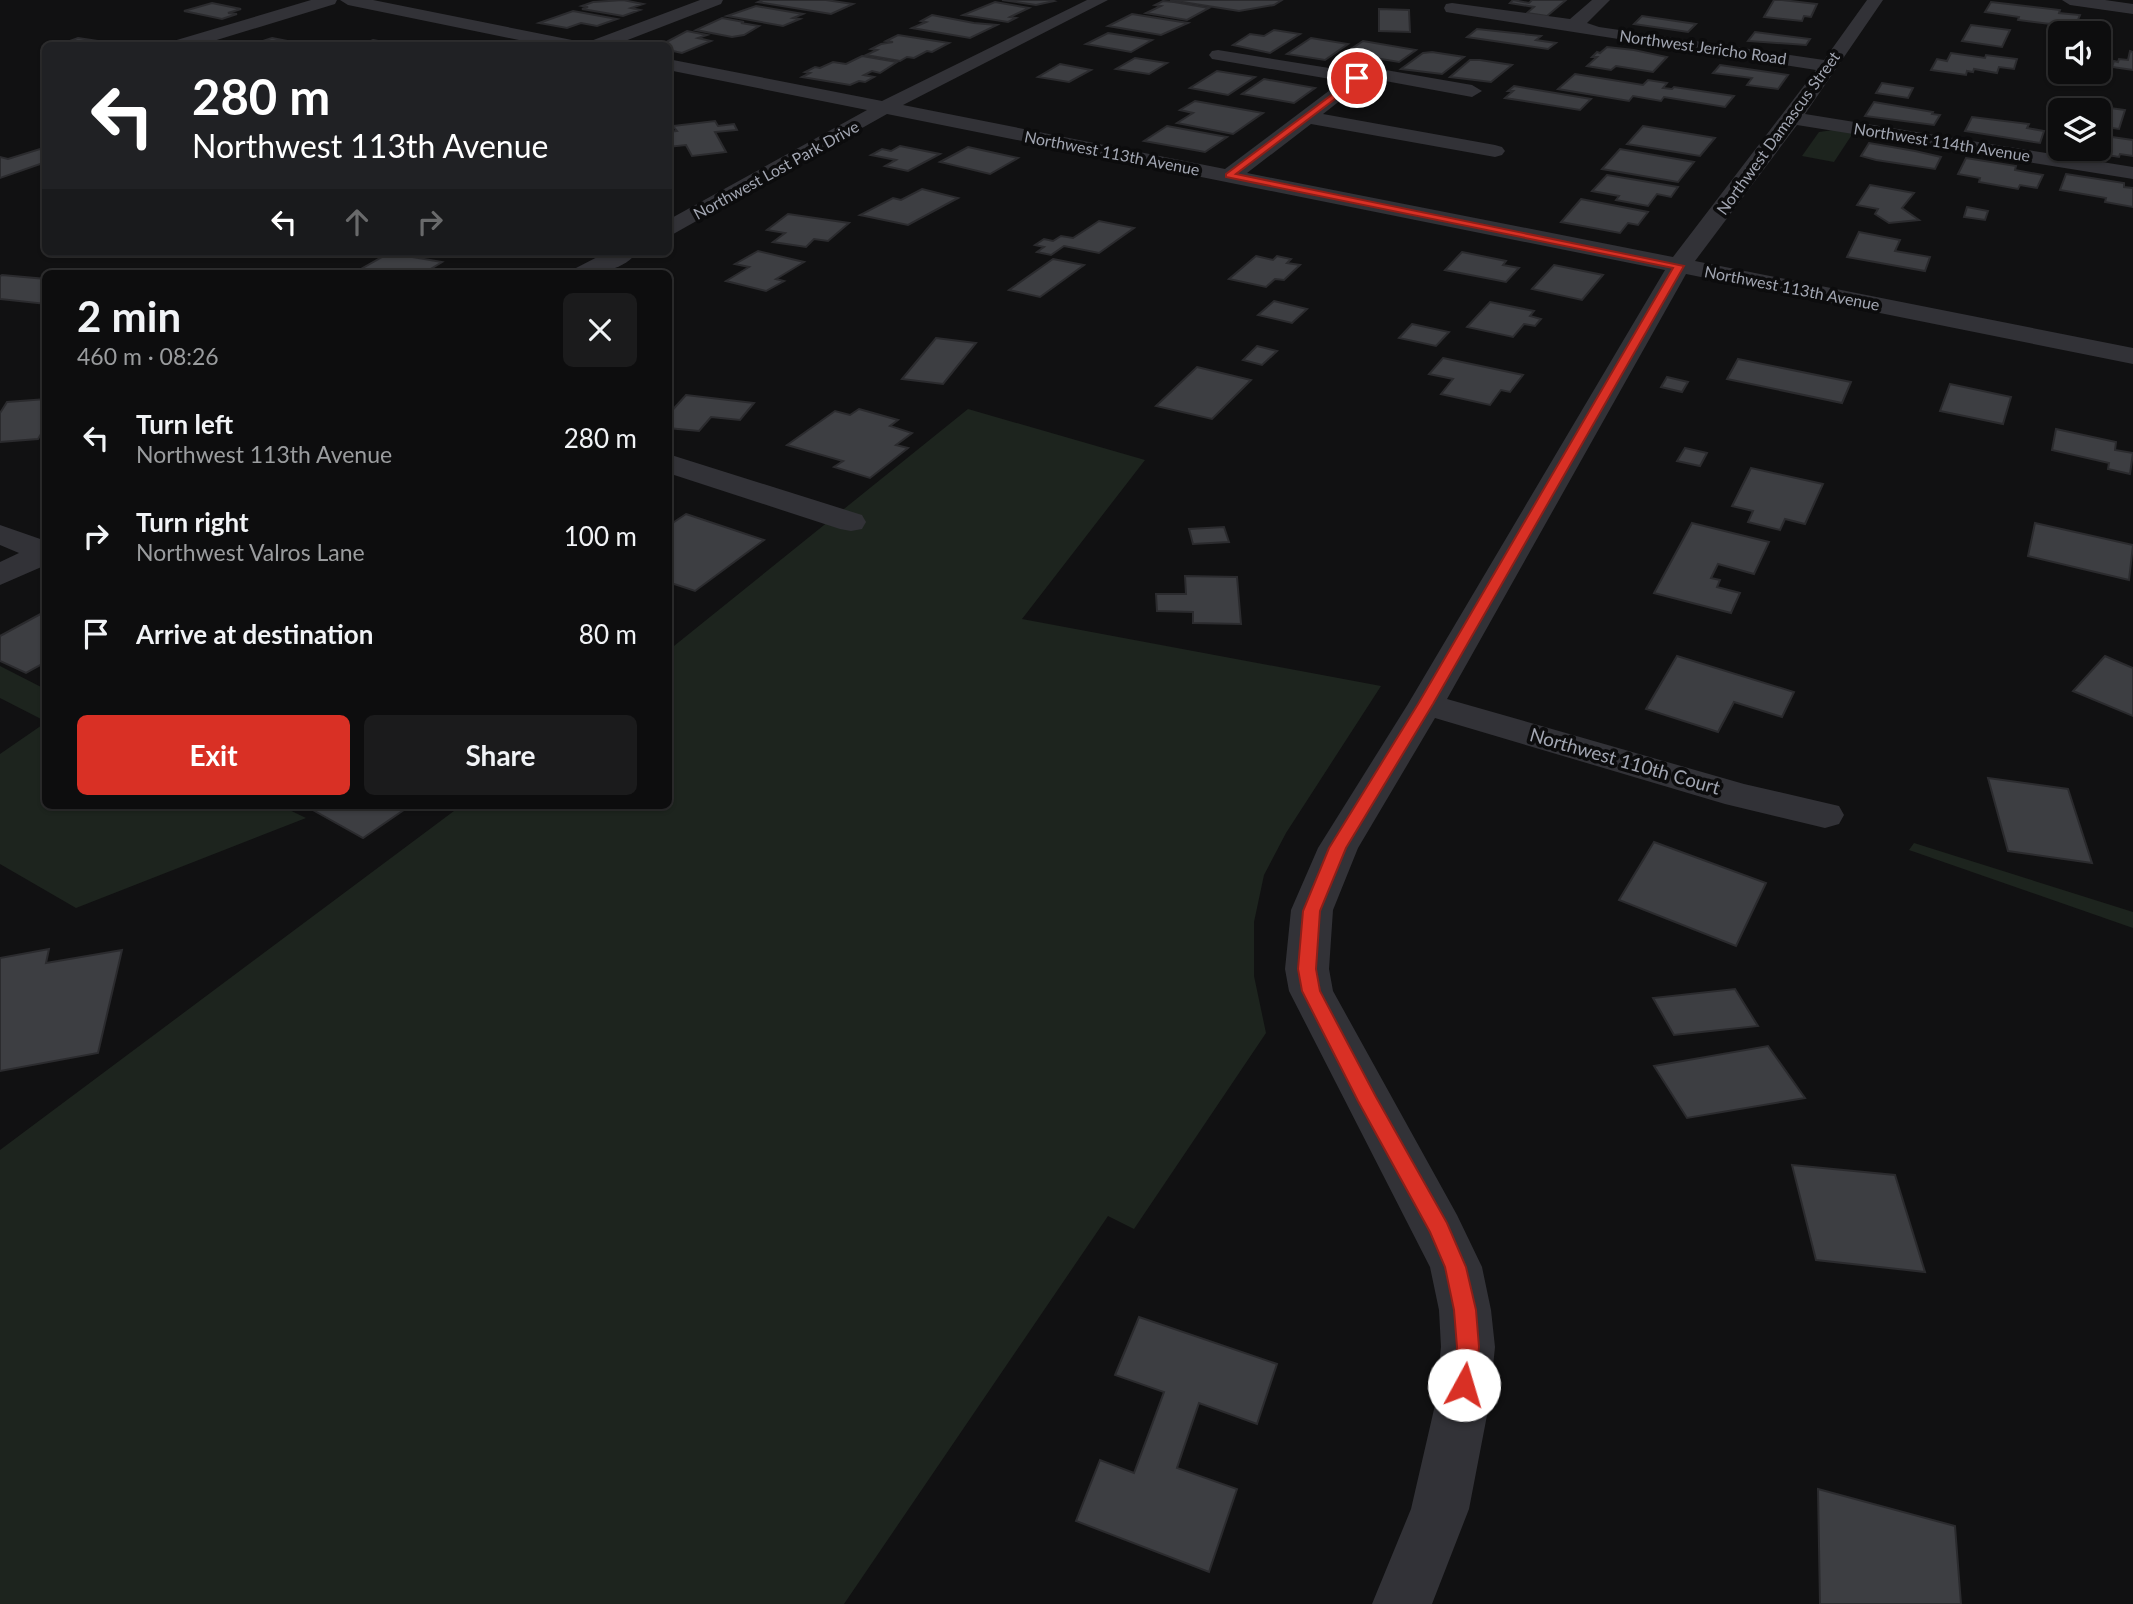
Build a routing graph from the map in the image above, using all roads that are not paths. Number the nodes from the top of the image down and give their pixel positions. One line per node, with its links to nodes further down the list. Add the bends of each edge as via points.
1 (329, 0): 11 (street)
2 (348, 0): 12 (street)
3 (715, 0): 13 (street)
4 (1100, 0): 19 (street, Northwest Lost Park Drive)
5 (1602, 0): 10 (street, via 1578,20)
6 (1875, 0): 15 (street, Northwest Damascus Street)
7 (2070, 0): 9 (street)
8 (1452, 8): 10 (street, Northwest Jericho Road)
9 (2133, 9)
10 (1579, 26): 15 (street, Northwest Jericho Road)
11 (189, 42)
12 (557, 42)
13 (605, 42)
14 (1218, 55): 17 (street)
15 (1828, 66): 21 (street, Northwest Damascus Street)
16 (675, 73): 19 (street, Northwest 113th Avenue, via 705,72)
17 (1365, 73): 18 (street); 20 (street)
18 (1472, 91)
19 (882, 108): 24 (street, Northwest 113th Avenue); 25 (street, Northwest Lost Park Drive)
20 (1307, 117): 22 (street); 24 (street)
21 (1793, 118): 23 (street, Northwest 114th Avenue); 27 (street, Northwest Damascus Street)
22 (1495, 151)
23 (2133, 173)
24 (1229, 176): 27 (street, Northwest 113th Avenue)
25 (672, 228)
26 (617, 256): 28 (street)
27 (1679, 266): 29 (street, Northwest 113th Avenue); 36 (street)
28 (591, 270)
29 (2133, 356)
30 (672, 464): 31 (street)
31 (851, 522)
32 (0, 534): 33 (street)
33 (42, 551)
34 (42, 554): 35 (street)
35 (0, 575)
36 (1426, 704): 37 (street, Northwest 110th Court); 38 (street, via 1338,848 1312,911 1307,940 1311,991 1439,1230 1456,1267 1465,1310 1468,1347 1462,1405 1446,1483)
37 (1825, 815)
38 (1402, 1604)

